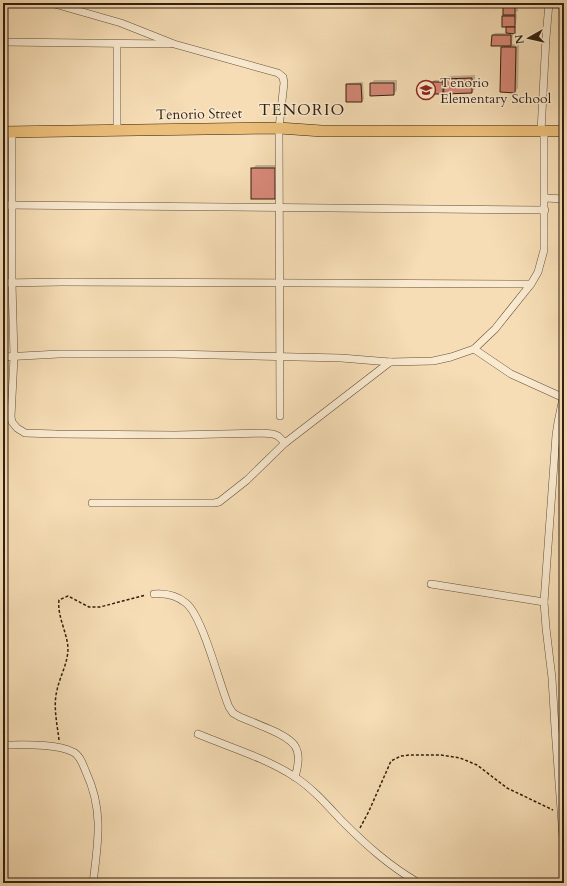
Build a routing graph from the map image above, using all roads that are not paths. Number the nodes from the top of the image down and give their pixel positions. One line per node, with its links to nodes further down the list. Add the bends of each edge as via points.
1 (51, 3): 5 (street, via 121,23)
2 (549, 3): 8 (street)
3 (3, 42): 4 (street)
4 (116, 44): 5 (street); 7 (street)
5 (174, 44): 6 (street, via 281,75 284,83)
6 (279, 128): 7 (main road, Tenorio Street); 8 (main road, Tenorio Street, via 322,131); 15 (street)
7 (117, 130): 10 (main road, Tenorio Street)
8 (543, 131): 9 (main road, Tenorio Street); 11 (street)
9 (564, 131)
10 (7, 132): 14 (street)
11 (545, 198): 12 (street); 16 (street)
12 (564, 199)
13 (3, 205): 14 (street)
14 (11, 205): 15 (street); 18 (street)
15 (280, 208): 16 (street); 19 (street)
16 (545, 210): 20 (street, via 544,250)
17 (3, 283): 18 (street)
18 (12, 283): 19 (street); 24 (street)
19 (279, 283): 20 (street); 22 (street)
20 (532, 284): 21 (street, via 495,329)
21 (474, 349): 25 (street, via 433,361); 26 (street, via 511,374)
22 (280, 356): 24 (street, via 59,354); 25 (street); 27 (street)
23 (3, 357): 24 (street)
24 (14, 357): 28 (street, via 11,416 12,422 25,433 262,433 278,436)
25 (390, 362): 28 (street)
26 (564, 398): 32 (street, via 556,436)
27 (280, 416)
28 (285, 443): 29 (street, via 247,480 219,502)
29 (92, 503)
30 (431, 584): 32 (street)
31 (154, 594): 35 (street, via 166,593 187,604 200,627 229,707 240,717 284,735 292,741 299,758)
32 (544, 602): 36 (street)
33 (198, 734): 35 (street)
34 (3, 745): 37 (street, via 59,748 77,754 97,804 99,834)
35 (296, 777): 38 (street, via 389,864)
36 (564, 851)
37 (93, 883)
38 (419, 883)

